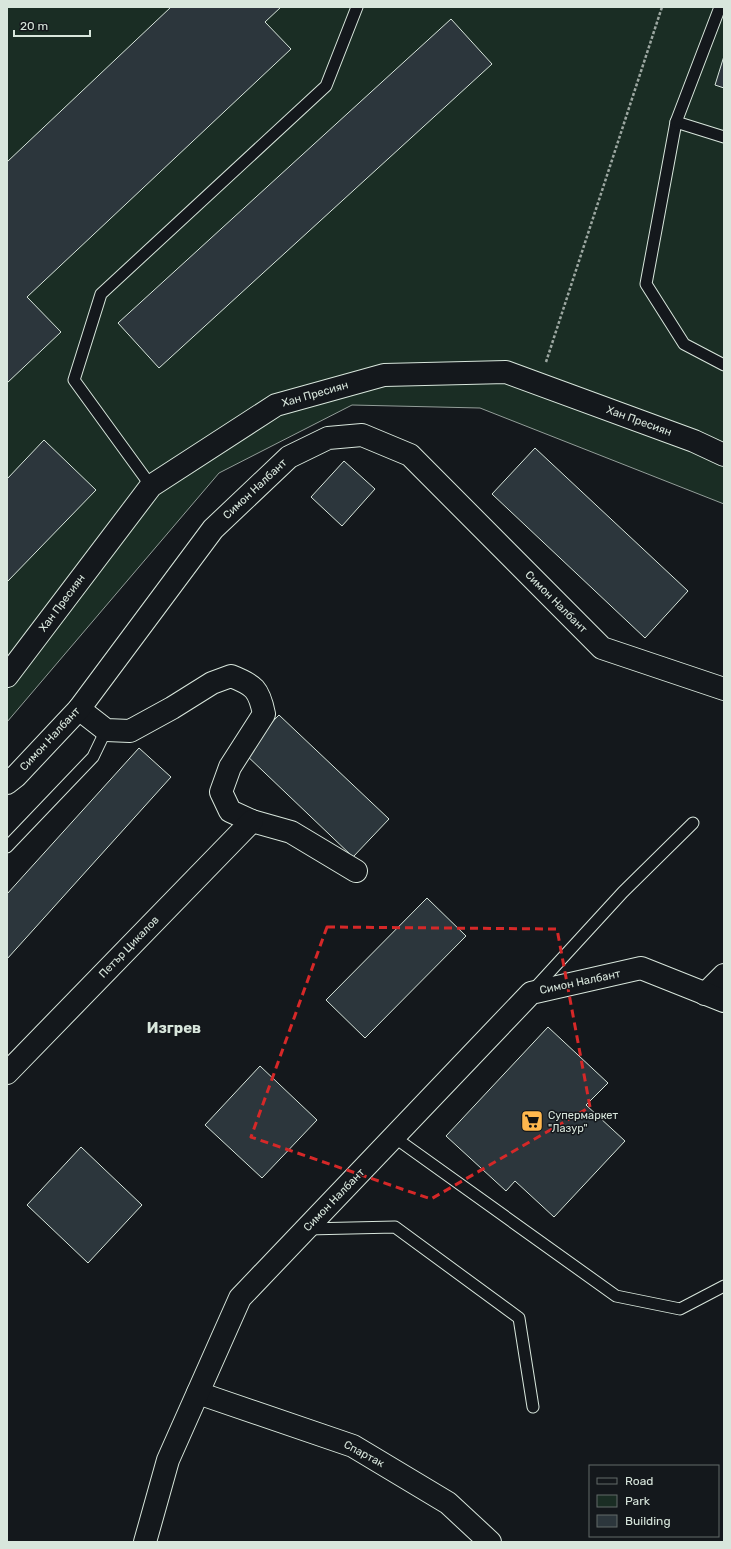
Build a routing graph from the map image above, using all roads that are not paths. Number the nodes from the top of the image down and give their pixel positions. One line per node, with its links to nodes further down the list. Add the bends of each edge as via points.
1 (357, 7): 7 (lane, via 326,86 101,294 74,380)
2 (720, 7): 3 (lane)
3 (676, 122): 4 (lane); 5 (lane, via 646,284 684,344)
4 (724, 137)
5 (724, 365)
6 (724, 455): 7 (street, Хан Пресиян, via 694,441 506,372 384,374 276,406)
7 (150, 486): 8 (street, Хан Пресиян)
8 (7, 676)
9 (724, 689): 10 (street, Симон Налбант, via 602,648 410,455 362,435 328,438 289,457 213,529)
10 (78, 709): 11 (street); 12 (street, Симон Налбант)
11 (106, 730): 13 (street, via 130,730 212,683 231,676 249,684 261,698 264,714 230,768 221,792 230,811); 15 (lane, via 93,757)
12 (7, 783)
13 (252, 821): 16 (street, via 291,832); 20 (street, Петър Цикалов)
14 (693, 823): 18 (lane, via 622,892)
15 (7, 847)
16 (356, 871)
17 (724, 975): 19 (street)
18 (531, 993): 19 (street, Симон Налбант, via 641,968); 21 (street, Симон Налбант)
19 (715, 998)
20 (7, 1073)
21 (394, 1137): 22 (street, Симон Налбант); 23 (lane, via 616,1296 680,1308)
22 (306, 1229): 24 (street, Симон Налбант, via 240,1298); 25 (lane, via 396,1227 519,1318)
23 (724, 1286)
24 (198, 1393): 26 (street, Симон Налбант, via 168,1460); 27 (street, Спартак, via 353,1446 448,1503)
25 (533, 1407)
26 (144, 1542)
27 (490, 1542)

